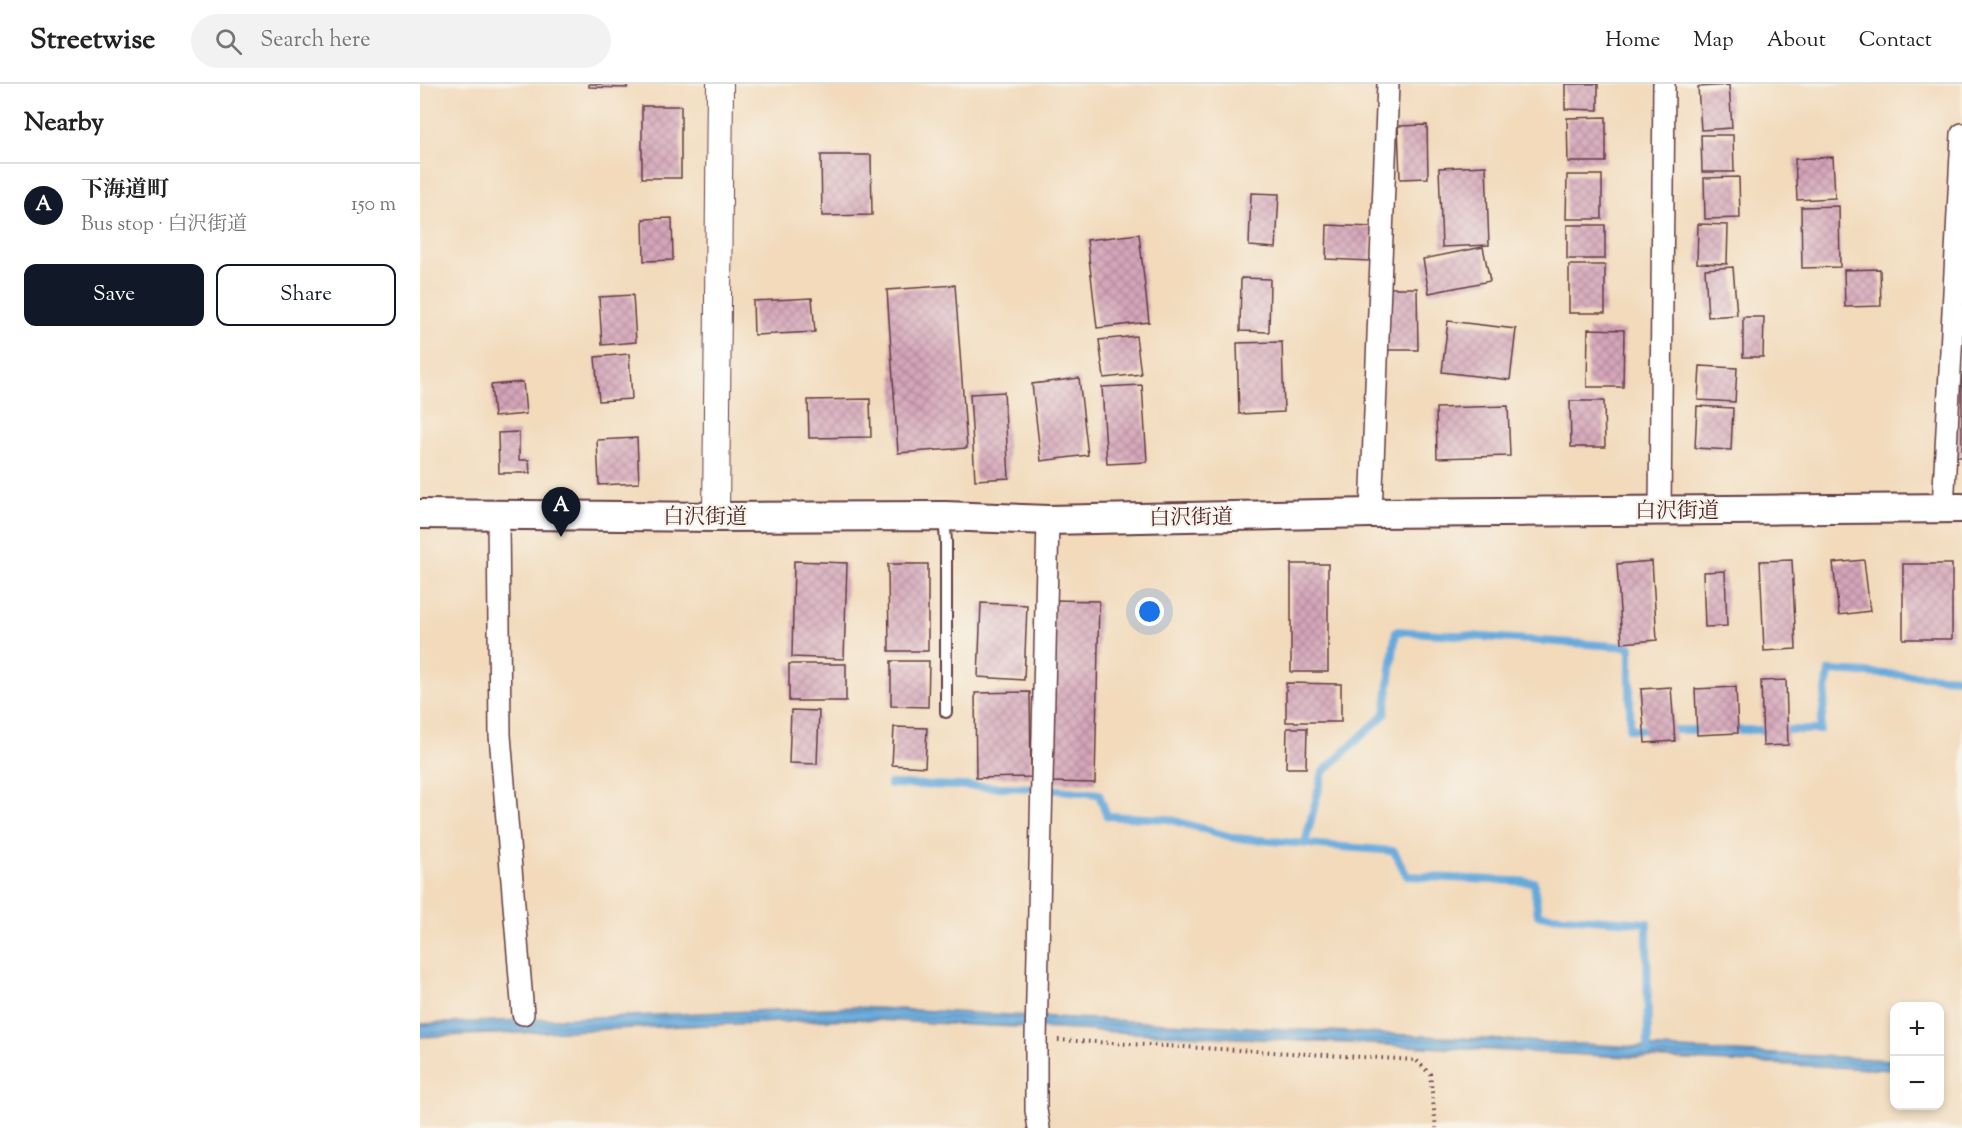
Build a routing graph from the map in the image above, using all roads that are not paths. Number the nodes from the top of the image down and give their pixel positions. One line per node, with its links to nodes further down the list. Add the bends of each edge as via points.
1 (720, 84): 11 (street)
2 (1388, 84): 7 (street)
3 (1664, 84): 6 (street)
4 (1962, 134): 5 (street)
5 (1952, 508): 6 (main road, 白沢街道)
6 (1660, 511): 7 (main road, 白沢街道)
7 (1371, 513): 12 (main road, 白沢街道)
8 (420, 514): 9 (main road, 白沢街道)
9 (498, 515): 11 (main road, 白沢街道); 14 (street, via 500,735)
10 (944, 516): 11 (main road, 白沢街道); 12 (main road, 白沢街道); 13 (lane)
11 (716, 517)
12 (1048, 520): 15 (street, via 1036,1039)
13 (946, 712)
14 (523, 1014)
15 (1039, 1128)

